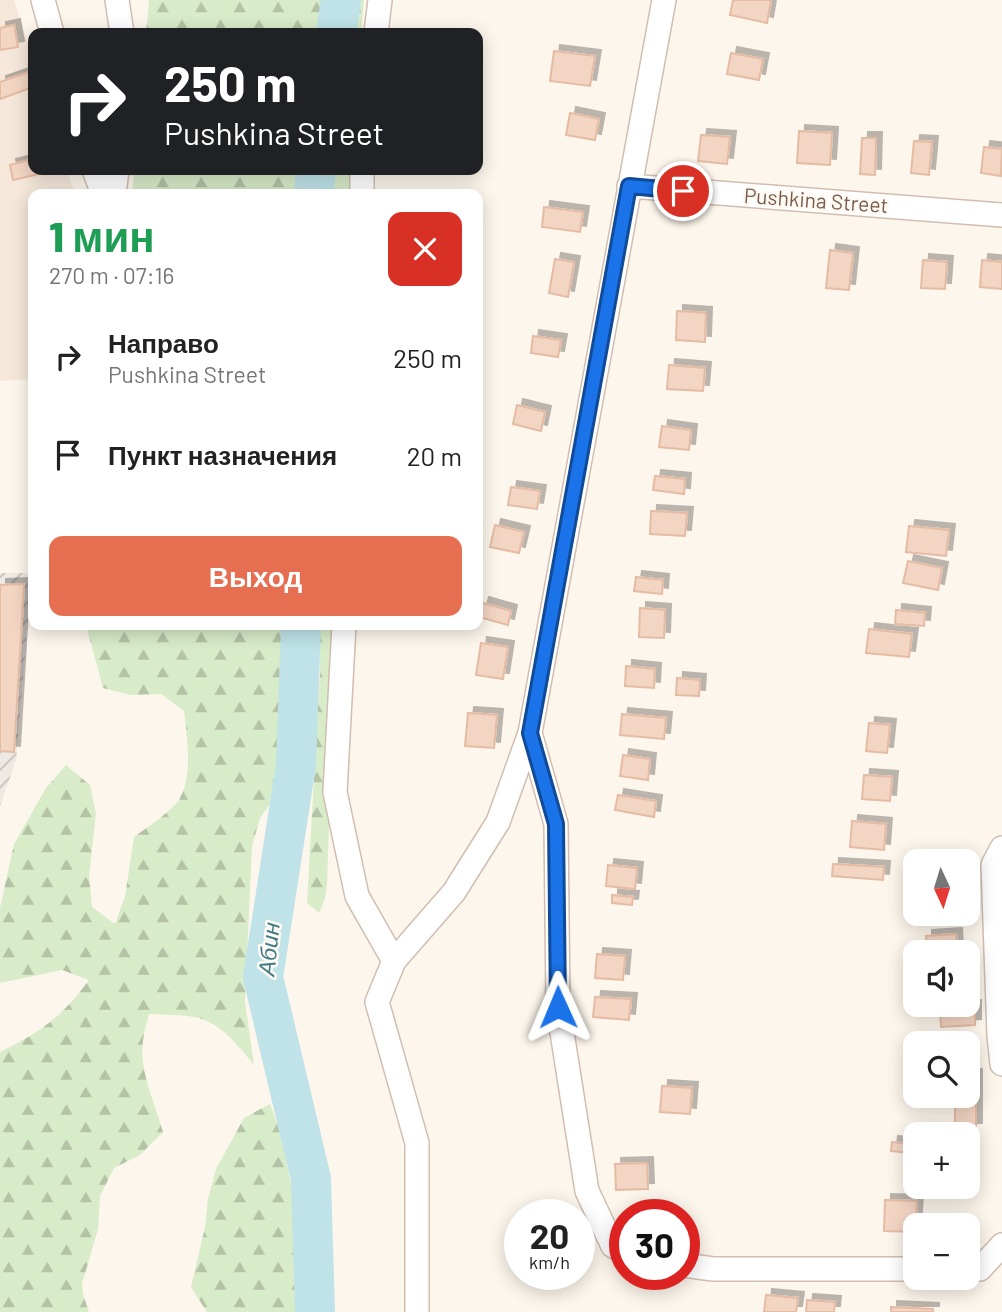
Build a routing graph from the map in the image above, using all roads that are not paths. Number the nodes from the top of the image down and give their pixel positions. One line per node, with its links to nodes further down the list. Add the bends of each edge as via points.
1 (43, 0): 5 (street)
2 (117, 0): 6 (street)
3 (380, 0): 7 (street)
4 (664, 0): 8 (street)
5 (51, 28)
6 (121, 28)
7 (377, 28)
8 (629, 186): 9 (street, Pushkina Street); 11 (street)
9 (1002, 215)
10 (344, 630): 13 (street, via 335,792 357,896)
11 (530, 733): 13 (street, via 498,822 454,892); 15 (street, via 556,824 558,1007 587,1191)
12 (1002, 848): 14 (street, via 993,865)
13 (394, 961): 20 (street, via 377,1002 416,1143)
14 (1002, 1064)
15 (609, 1230)
16 (1002, 1245): 19 (street)
17 (700, 1267): 18 (street)
18 (903, 1269)
19 (980, 1269)
20 (417, 1312)

